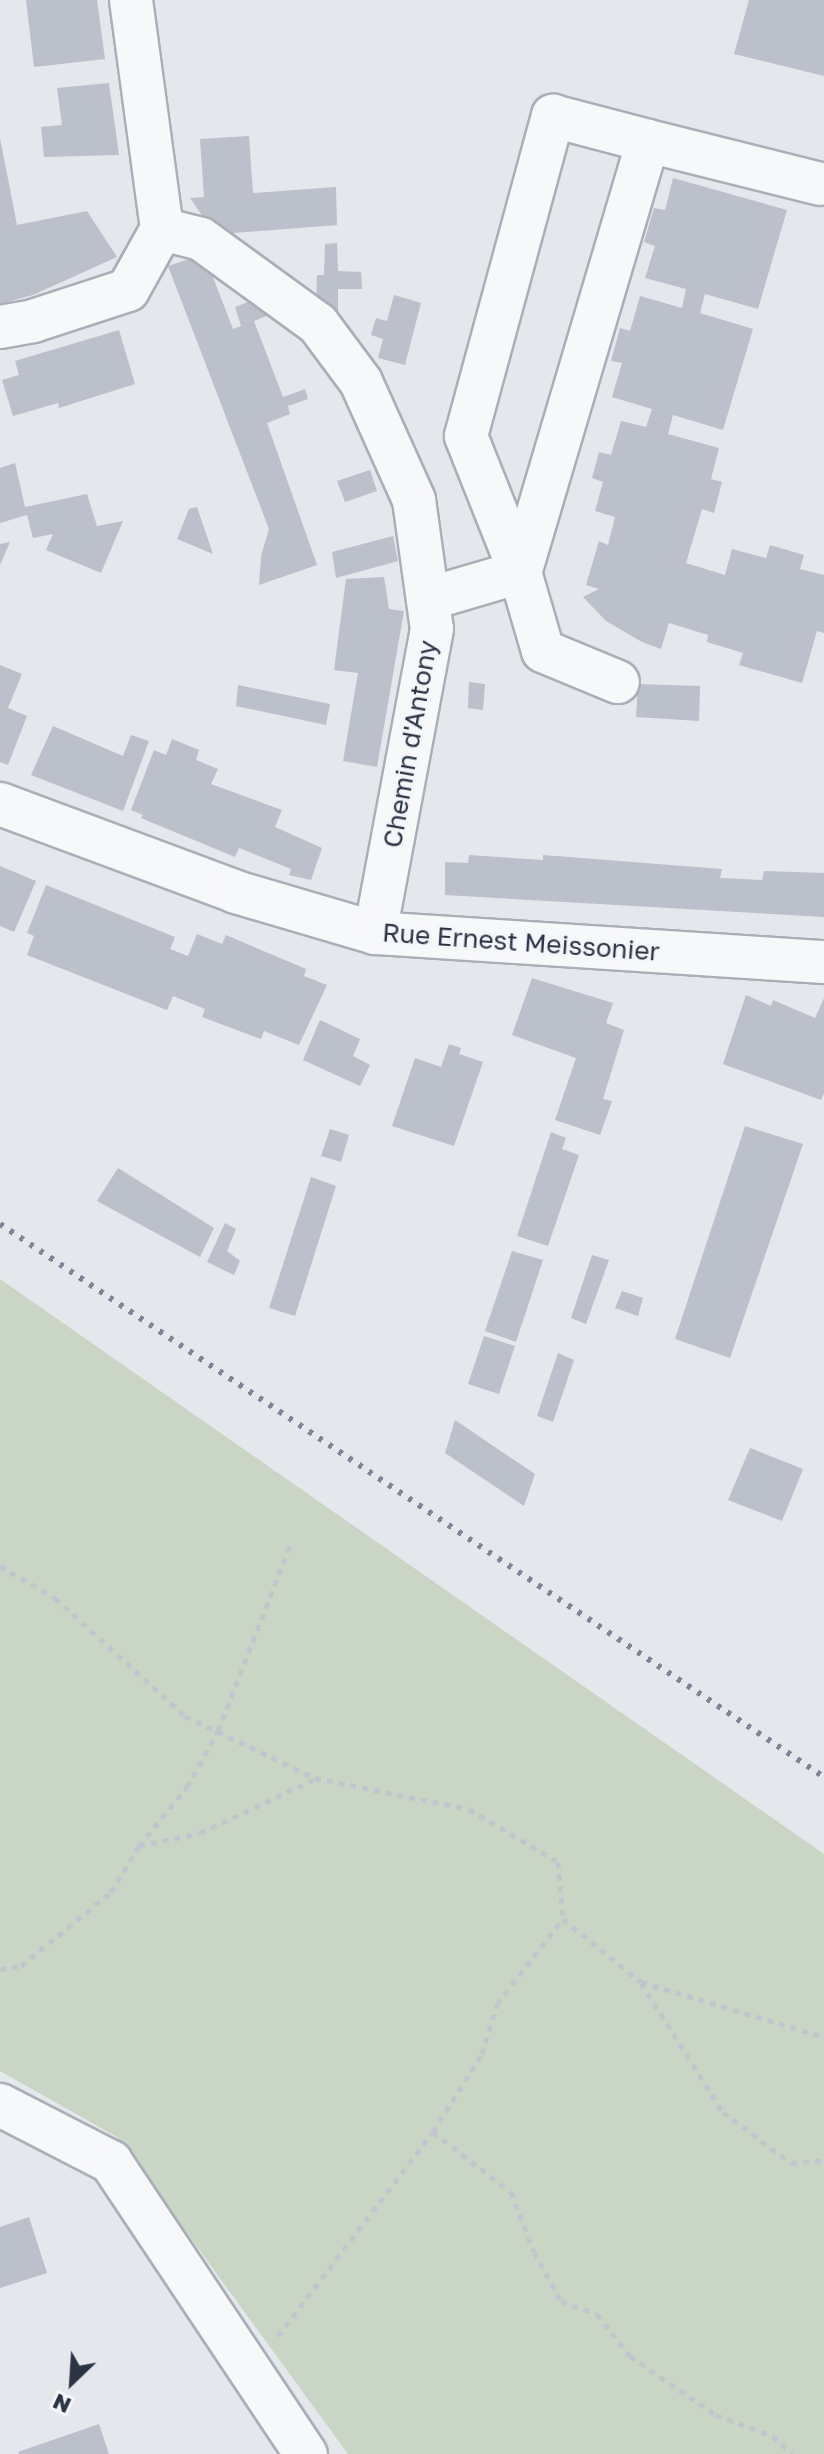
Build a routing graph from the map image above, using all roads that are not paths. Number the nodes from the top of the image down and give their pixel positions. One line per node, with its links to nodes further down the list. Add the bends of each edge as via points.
1 (131, 0): 4 (street)
2 (648, 141): 3 (street); 6 (street); 6 (street, via 553,116 466,436)
3 (820, 184)
4 (162, 229): 5 (street, via 128,290); 7 (street, Chemin d'Antony, via 201,239 318,324 361,382 414,500)
5 (0, 327)
6 (520, 572): 7 (street); 8 (street, via 543,651)
7 (428, 599): 10 (street, Chemin d'Antony, via 432,629)
8 (618, 682)
9 (0, 804): 10 (street, Rue Ernest Meissonier, via 236,892)
10 (375, 933): 11 (street, Rue Ernest Meissonier)
11 (824, 962)
12 (0, 2105): 13 (street, via 111,2162)
13 (306, 2454)

